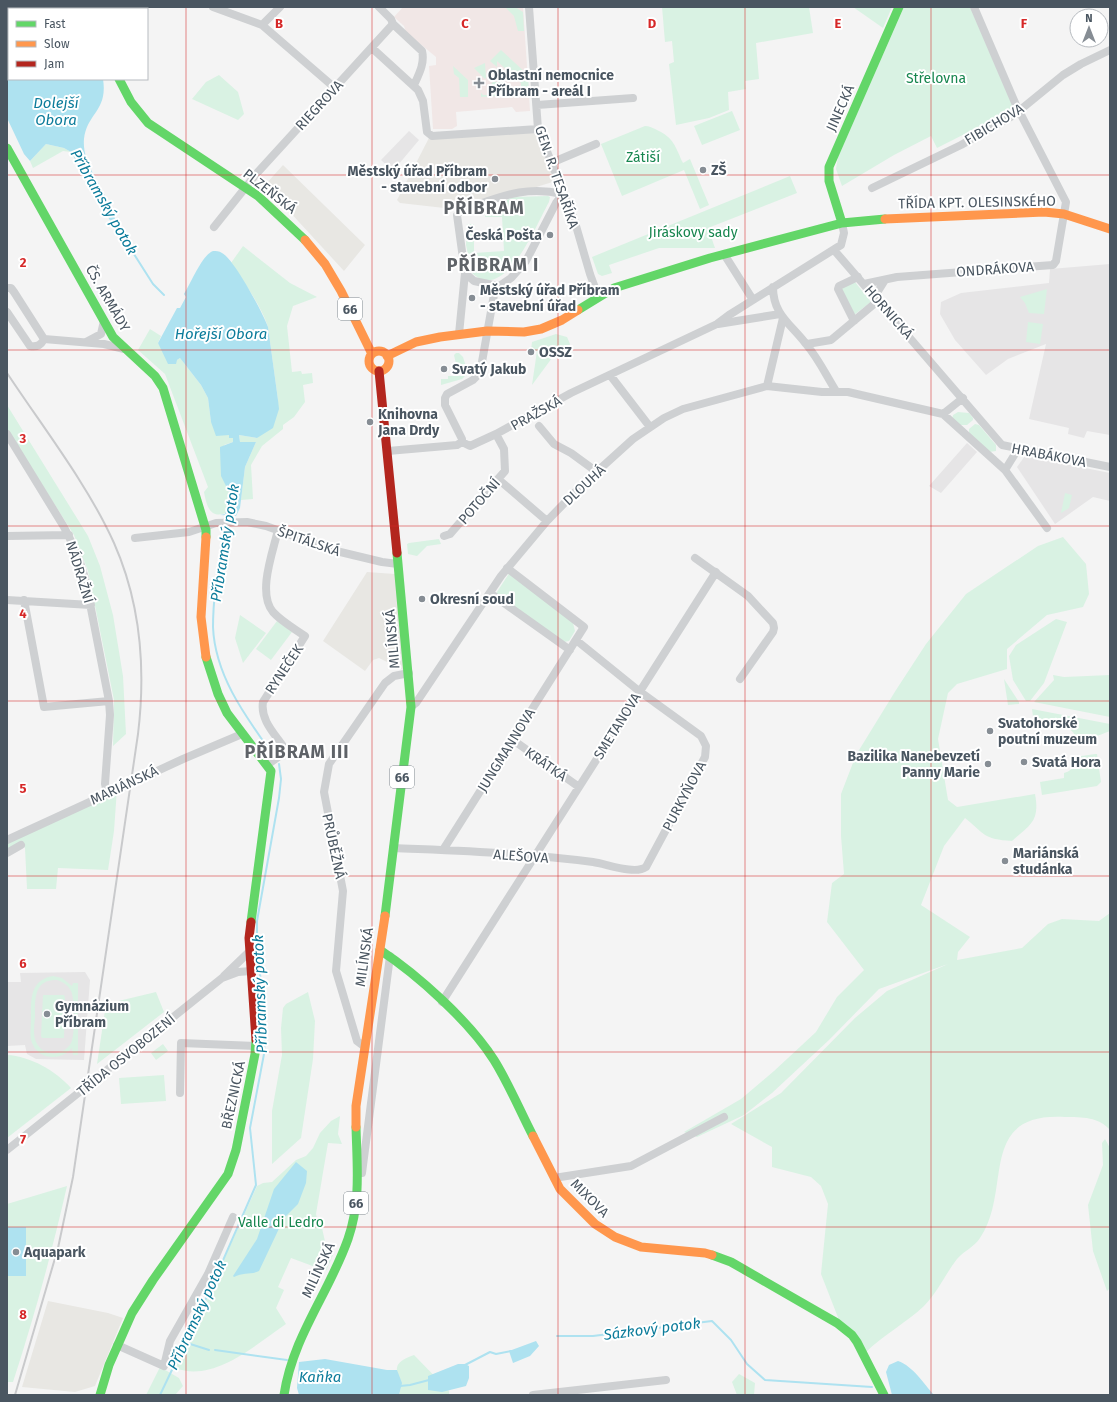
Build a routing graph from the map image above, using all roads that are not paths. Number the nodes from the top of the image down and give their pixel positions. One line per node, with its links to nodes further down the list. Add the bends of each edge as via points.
1 (214, 7): 7 (street)
2 (280, 7): 7 (street)
3 (379, 7): 8 (street)
4 (529, 7): 15 (street, GEN. R. TESAŘÍKA)
5 (899, 7): 25 (street, JINECKÁ, via 833,157 828,176)
6 (974, 7): 16 (street)
7 (262, 25): 13 (street)
8 (396, 26): 9 (street, RIEGROVA); 12 (street, via 422,51 423,57)
9 (372, 48): 12 (street); 13 (street, RIEGROVA)
10 (1110, 50): 16 (street, FIBICHOVA, via 1063,75)
11 (119, 80): 21 (street, PLZEŇSKÁ / 66, via 130,102 148,123)
12 (414, 85): 17 (street, via 421,95 429,134 435,136)
13 (335, 88): 21 (street, RIEGROVA)
14 (633, 98): 15 (street)
15 (537, 105): 17 (street, GEN. R. TESAŘÍKA)
16 (1020, 112): 22 (street, FIBICHOVA); 24 (street, via 1066,202)
17 (538, 129): 20 (street, GEN. R. TESAŘÍKA)
18 (596, 144): 20 (street)
19 (7, 148): 42 (street, ČS. ARMÁDY)
20 (551, 163): 23 (street, GEN. R. TESAŘÍKA)
21 (245, 187): 26 (street, RIEGROVA); 51 (street, PLZEŇSKÁ / 66, via 284,218 313,248 341,291)
22 (872, 188)
23 (563, 194): 30 (street, via 542,191 517,192 459,212 456,218); 34 (street, via 526,261 511,278); 37 (street, GEN. R. TESAŘÍKA, via 574,219)
24 (1064, 214): 25 (street, TŘÍDA KPT. OLESINSKÉHO, via 1044,212 929,216); 27 (street, TŘÍDA KPT. OLESINSKÉHO); 32 (street, ONDRÁKOVA, via 1056,261 1053,265)
25 (842, 223): 28 (street, via 843,242); 29 (street, TŘÍDA KPT. OLESINSKÉHO)
26 (214, 227)
27 (1110, 229)
28 (834, 250): 31 (street, HORNICKÁ); 35 (street, PRAŽSKÁ)
29 (724, 254): 37 (street, TŘÍDA KPT. OLESINSKÉHO, via 610,289); 39 (street)
30 (465, 273): 34 (street, via 474,281); 46 (street)
31 (858, 276): 33 (street, HORNICKÁ); 43 (street, via 838,289)
32 (885, 280): 33 (street, ONDRÁKOVA); 38 (street)
33 (864, 284): 38 (street, HORNICKÁ)
34 (498, 286): 45 (street, via 493,293)
35 (773, 287): 39 (street, PRAŽSKÁ); 41 (street)
36 (7, 288): 47 (street, via 14,292)
37 (598, 296): 45 (street, TŘÍDA KPT. OLESINSKÉHO, via 562,320 541,329 518,332)
38 (877, 298): 43 (street); 57 (street, HORNICKÁ)
39 (752, 300): 44 (street, PRAŽSKÁ)
40 (7, 312): 47 (street, via 30,346 36,347 42,344)
41 (781, 316): 44 (street); 49 (street); 55 (street)
42 (104, 321): 48 (street, via 101,334); 50 (street, ČS. ARMÁDY)
43 (854, 321): 49 (street, via 831,340)
44 (717, 324): 54 (street, PRAŽSKÁ, via 694,333)
45 (487, 328): 46 (street, TŘÍDA KPT. OLESINSKÉHO); 63 (street, via 481,370 473,380 447,394 445,398 445,405)
46 (459, 334): 52 (street, TŘÍDA KPT. OLESINSKÉHO, via 416,342)
47 (44, 339): 48 (street)
48 (86, 342): 50 (street, via 110,344)
49 (807, 344): 56 (street)
50 (124, 349): 71 (street, ČS. ARMÁDY, via 155,376 163,388)
51 (372, 354): 52 (street, via 380,352); 53 (street, via 369,363 373,369)
52 (388, 356): 53 (street, via 388,366)
53 (379, 371): 65 (street, 66)
54 (611, 377): 60 (street); 62 (street, PRAŽSKÁ, via 571,394)
55 (766, 386): 56 (street); 60 (street, DLOUHÁ, via 683,409)
56 (836, 391): 58 (street)
57 (963, 398): 58 (street); 64 (street, HRABÁKOVA, via 1002,445)
58 (943, 414): 67 (street)
59 (539, 426): 68 (street, via 554,444)
60 (650, 427): 68 (street, DLOUHÁ)
61 (7, 434): 74 (street, NÁDRAŽNÍ)
62 (497, 436): 63 (street, PRAŽSKÁ, via 470,446); 69 (street, POTOČNÍ, via 504,449 505,471)
63 (462, 442): 65 (street, via 457,445)
64 (1018, 449): 66 (street, HRABÁKOVA); 67 (street)
65 (388, 451): 79 (street, MILÍNSKÁ / 66)
66 (1110, 467)
67 (1005, 470): 72 (street)
68 (597, 472): 70 (street, DLOUHÁ)
69 (498, 479): 70 (street); 76 (street, POTOČNÍ, via 450,534)
70 (547, 521): 80 (street, DLOUHÁ)
71 (205, 526): 73 (street, ŠPITÁLSKÁ, via 219,523 257,523); 77 (street, via 189,532); 93 (street, ČS. ARMÁDY, via 201,618 206,656 218,694 227,713)
72 (1047, 528)
73 (278, 530): 79 (street, ŠPITÁLSKÁ, via 332,550); 95 (street, RYNEČEK, via 268,572 267,598 278,617 306,636 263,702 262,714 285,749)
74 (68, 535): 75 (street); 85 (street, NÁDRAŽNÍ, via 77,553)
75 (7, 536)
76 (444, 536)
77 (135, 538)
78 (695, 558): 81 (street)
79 (398, 564): 88 (street, MILÍNSKÁ / 66)
80 (507, 568): 82 (street, DLOUHÁ); 86 (street, JUNGMANNOVA, via 584,627)
81 (716, 572): 89 (street, via 748,596 773,623 774,628); 90 (street, SMETANOVA)
82 (490, 593): 87 (street); 92 (street, DLOUHÁ)
83 (7, 600): 84 (street)
84 (24, 600): 85 (street); 91 (street, via 44,707)
85 (91, 605): 91 (street, NÁDRAŽNÍ)
86 (576, 640): 87 (street, JUNGMANNOVA); 90 (street, PURKYŇOVA)
87 (570, 650): 94 (street, JUNGMANNOVA)
88 (409, 673): 92 (street, MILÍNSKÁ / 66); 112 (street, PRŮBĚŽNÁ, via 394,676 385,683 333,757 325,779 325,804 343,891 336,971 357,1041)
89 (740, 679)
90 (639, 691): 96 (street, SMETANOVA); 104 (street, PURKYŇOVA, via 701,736 706,751)
91 (110, 701): 97 (street, NÁDRAŽNÍ, via 105,784)
92 (411, 707): 100 (street, MILÍNSKÁ / 66)
93 (242, 734): 95 (street, ČS. ARMÁDY); 97 (street, MARIÁNSKÁ)
94 (512, 740): 96 (street, KRÁTKÁ); 101 (street, JUNGMANNOVA)
95 (268, 765): 106 (street, BŘEZNICKÁ, via 271,778 252,907)
96 (579, 787): 103 (street, SMETANOVA)
97 (107, 793): 98 (street, MARIÁNSKÁ)
98 (7, 840)
99 (21, 845): 102 (street)
100 (393, 848): 101 (street, ALEŠOVA); 105 (street, MILÍNSKÁ / 66)
101 (443, 850): 103 (street, ALEŠOVA)
102 (7, 852)
103 (535, 857): 104 (street, ALEŠOVA, via 576,860 636,870); 110 (street, SMETANOVA)
104 (646, 867)
105 (380, 950): 107 (street, MIXOVA); 112 (street, MILÍNSKÁ / 66)
106 (250, 951): 108 (street, BŘEZNICKÁ); 109 (street)
107 (390, 956): 110 (street, MIXOVA); 113 (street)
108 (251, 971): 109 (street, TŘÍDA OSVOBOZENÍ, via 238,972); 111 (street, BŘEZNICKÁ)
109 (222, 978): 116 (street, TŘÍDA OSVOBOZENÍ)
110 (442, 1002): 117 (street, MIXOVA, via 494,1060)
111 (256, 1046): 114 (street, via 181,1043); 120 (street, BŘEZNICKÁ, via 236,1150 228,1174 153,1280 132,1313)
112 (365, 1046): 113 (street); 118 (street, MILÍNSKÁ / 66, via 354,1124)
113 (379, 1046): 118 (street, via 363,1171)
114 (180, 1093)
115 (724, 1117): 117 (street, via 631,1166)
116 (7, 1150)
117 (554, 1178): 122 (street, MIXOVA, via 587,1217 615,1237 641,1247 705,1253 731,1262 845,1329 865,1356)
118 (358, 1182): 124 (street, MILÍNSKÁ / 66, via 356,1205 348,1238 316,1314 296,1349)
119 (233, 1217): 120 (street, via 208,1274 170,1340 164,1366)
120 (117, 1345): 123 (street, BŘEZNICKÁ)
121 (666, 1380): 125 (street)
122 (881, 1394)
123 (100, 1395)
124 (284, 1395)
125 (533, 1395)

